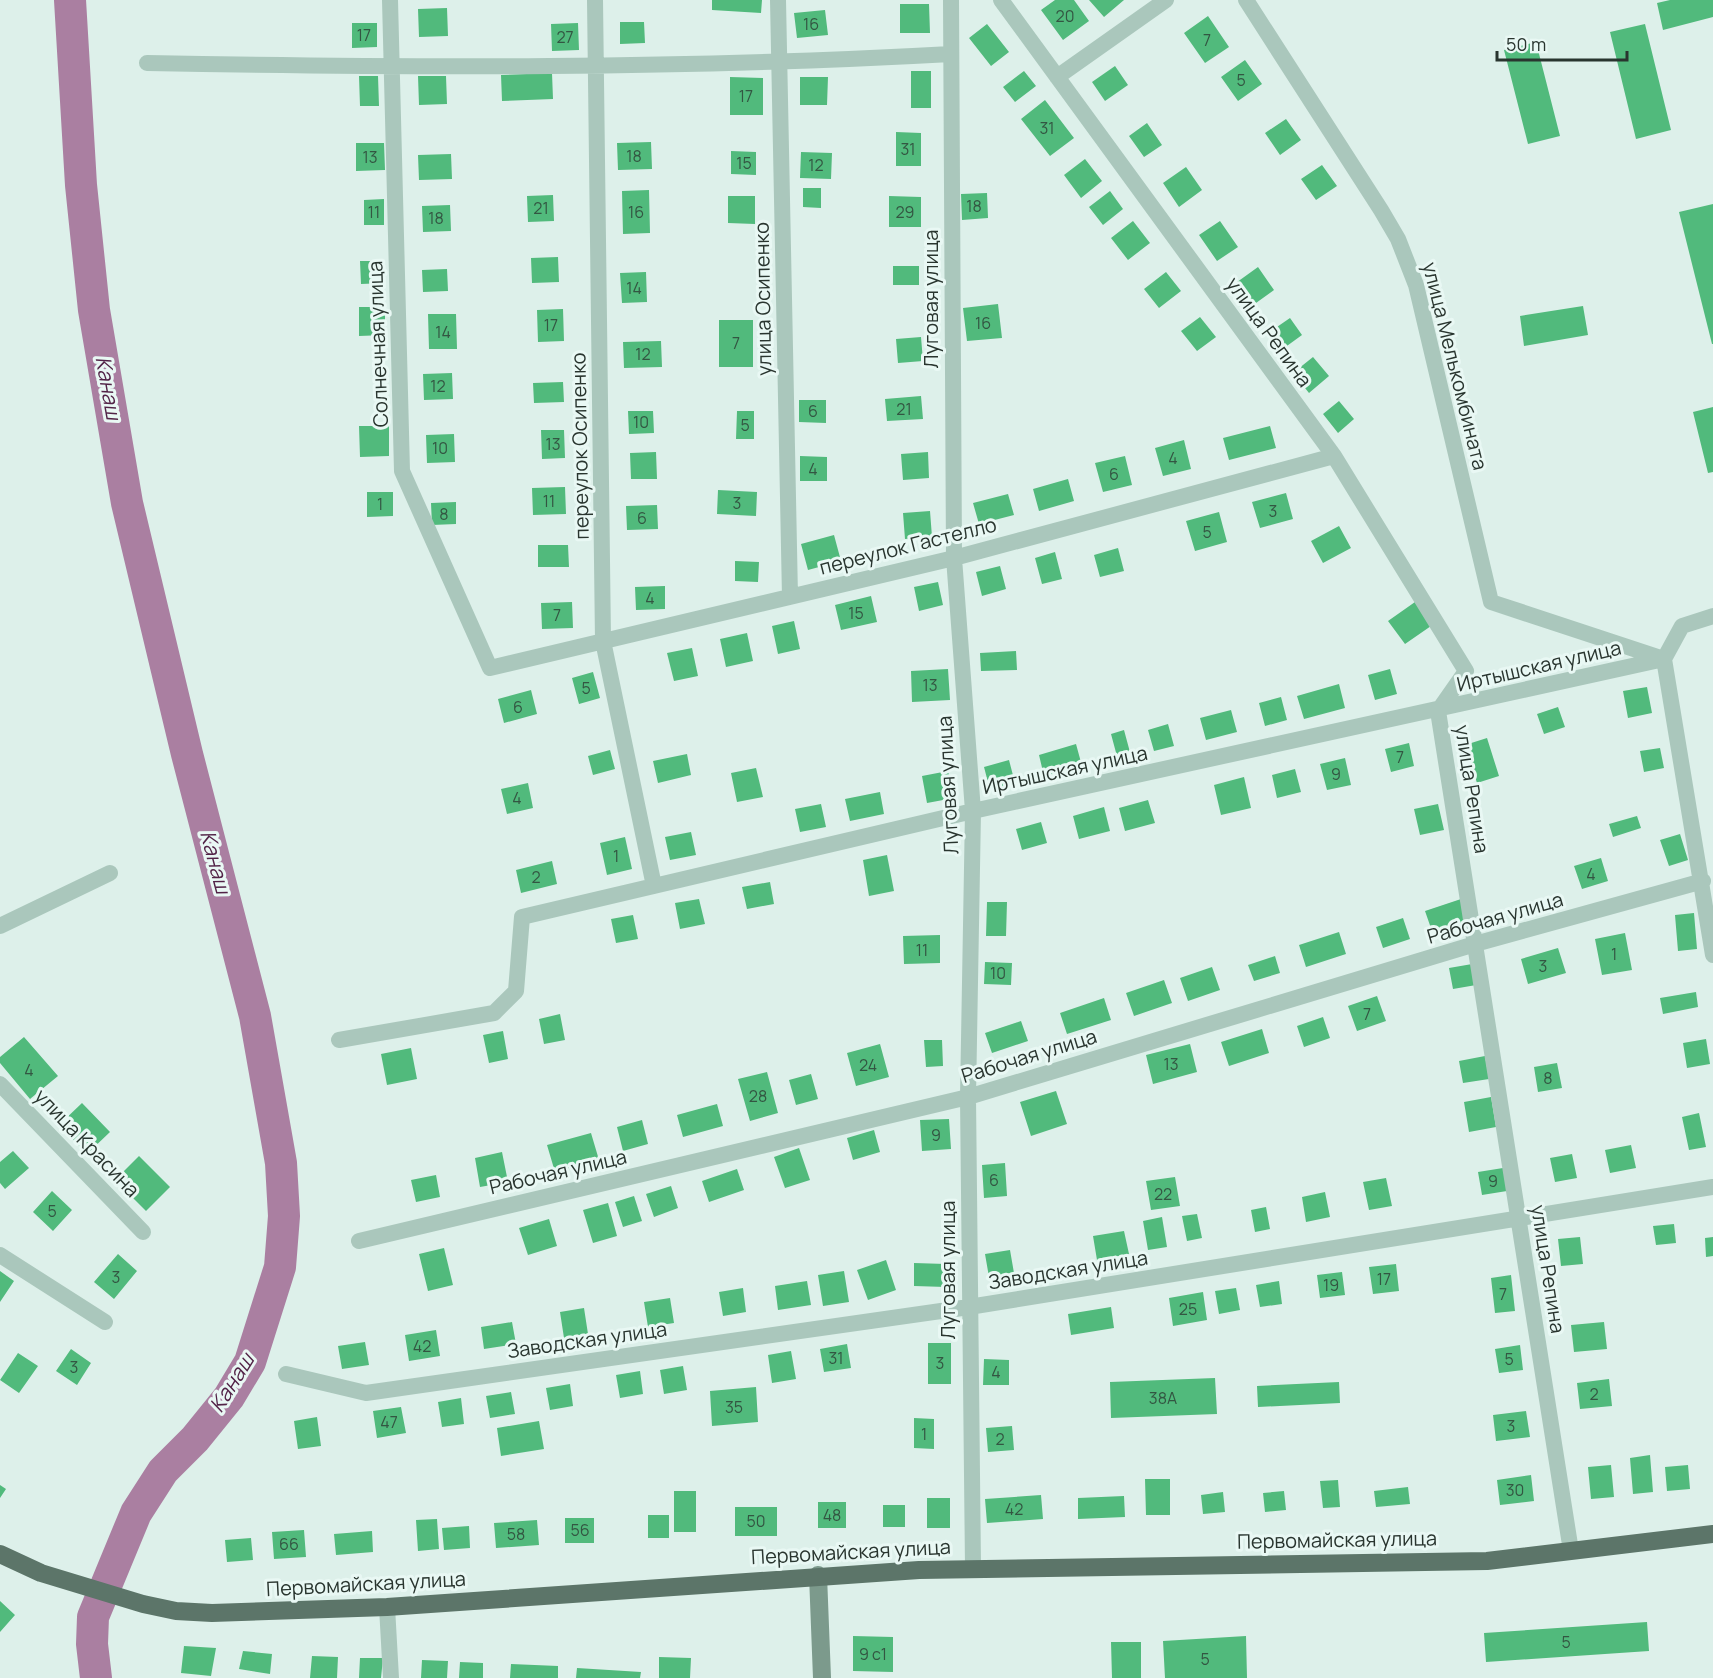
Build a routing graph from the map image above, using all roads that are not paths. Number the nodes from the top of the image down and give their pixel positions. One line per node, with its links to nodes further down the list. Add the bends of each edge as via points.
1 (390, 0): 12 (street, Солнечная улица)
2 (595, 0): 11 (street, переулок Осипенко)
3 (778, 0): 10 (street, улица Осипенко)
4 (951, 0): 8 (street, Луговая улица)
5 (1001, 0): 13 (street, улица Репина)
6 (1166, 0): 13 (street)
7 (1246, 0): 19 (street, улица Мелькомбината, via 1381,210 1401,248 1416,285 1491,602)
8 (951, 54): 10 (street); 15 (street, Луговая улица)
9 (147, 63): 12 (street)
10 (779, 63): 11 (street); 16 (street, улица Осипенко)
11 (596, 64): 12 (street); 18 (street, переулок Осипенко)
12 (392, 68): 20 (street, Солнечная улица, via 402,471)
13 (1057, 77): 14 (street, улица Репина)
14 (1334, 456): 15 (street, переулок Гастелло); 21 (street, улица Репина, via 1466,671)
15 (954, 558): 16 (street, переулок Гастелло); 22 (street, Луговая улица)
16 (790, 597): 18 (street, переулок Гастелло)
17 (1713, 616): 19 (street, via 1682,626)
18 (603, 641): 20 (street, переулок Гастелло); 25 (street, переулок Осипенко)
19 (1664, 659): 21 (street, Иртышская улица); 24 (street)
20 (490, 668)
21 (1438, 711): 22 (street, Иртышская улица); 27 (street, улица Репина)
22 (973, 811): 25 (street, Иртышская улица); 31 (street, Луговая улица)
23 (110, 873): 26 (street)
24 (1703, 881): 27 (street, Рабочая улица); 28 (street)
25 (654, 886): 29 (street, Иртышская улица, via 522,917 516,991 494,1013)
26 (0, 926)
27 (1475, 944): 31 (street, Рабочая улица); 33 (street, улица Репина)
28 (1713, 955)
29 (339, 1040)
30 (0, 1084): 34 (street, улица Красина)
31 (968, 1097): 35 (street, Рабочая улица); 37 (street, Луговая улица)
32 (1713, 1187): 33 (street, Заводская улица)
33 (1518, 1218): 37 (street, Заводская улица); 41 (street, улица Репина)
34 (143, 1232)
35 (359, 1241)
36 (0, 1255): 38 (street)
37 (969, 1307): 39 (street, Заводская улица, via 366,1393); 43 (street, Луговая улица)
38 (105, 1322)
39 (286, 1374)
40 (1713, 1534): 41 (main road, Первомайская улица)
41 (1571, 1551): 43 (main road, Первомайская улица, via 1487,1561)
42 (1, 1557): 45 (main road, Первомайская улица, via 41,1573 176,1611)
43 (973, 1568): 44 (main road, Первомайская улица)
44 (818, 1575): 45 (main road, Первомайская улица); 47 (main road)
45 (387, 1607): 46 (street)
46 (391, 1678)
47 (822, 1678)

